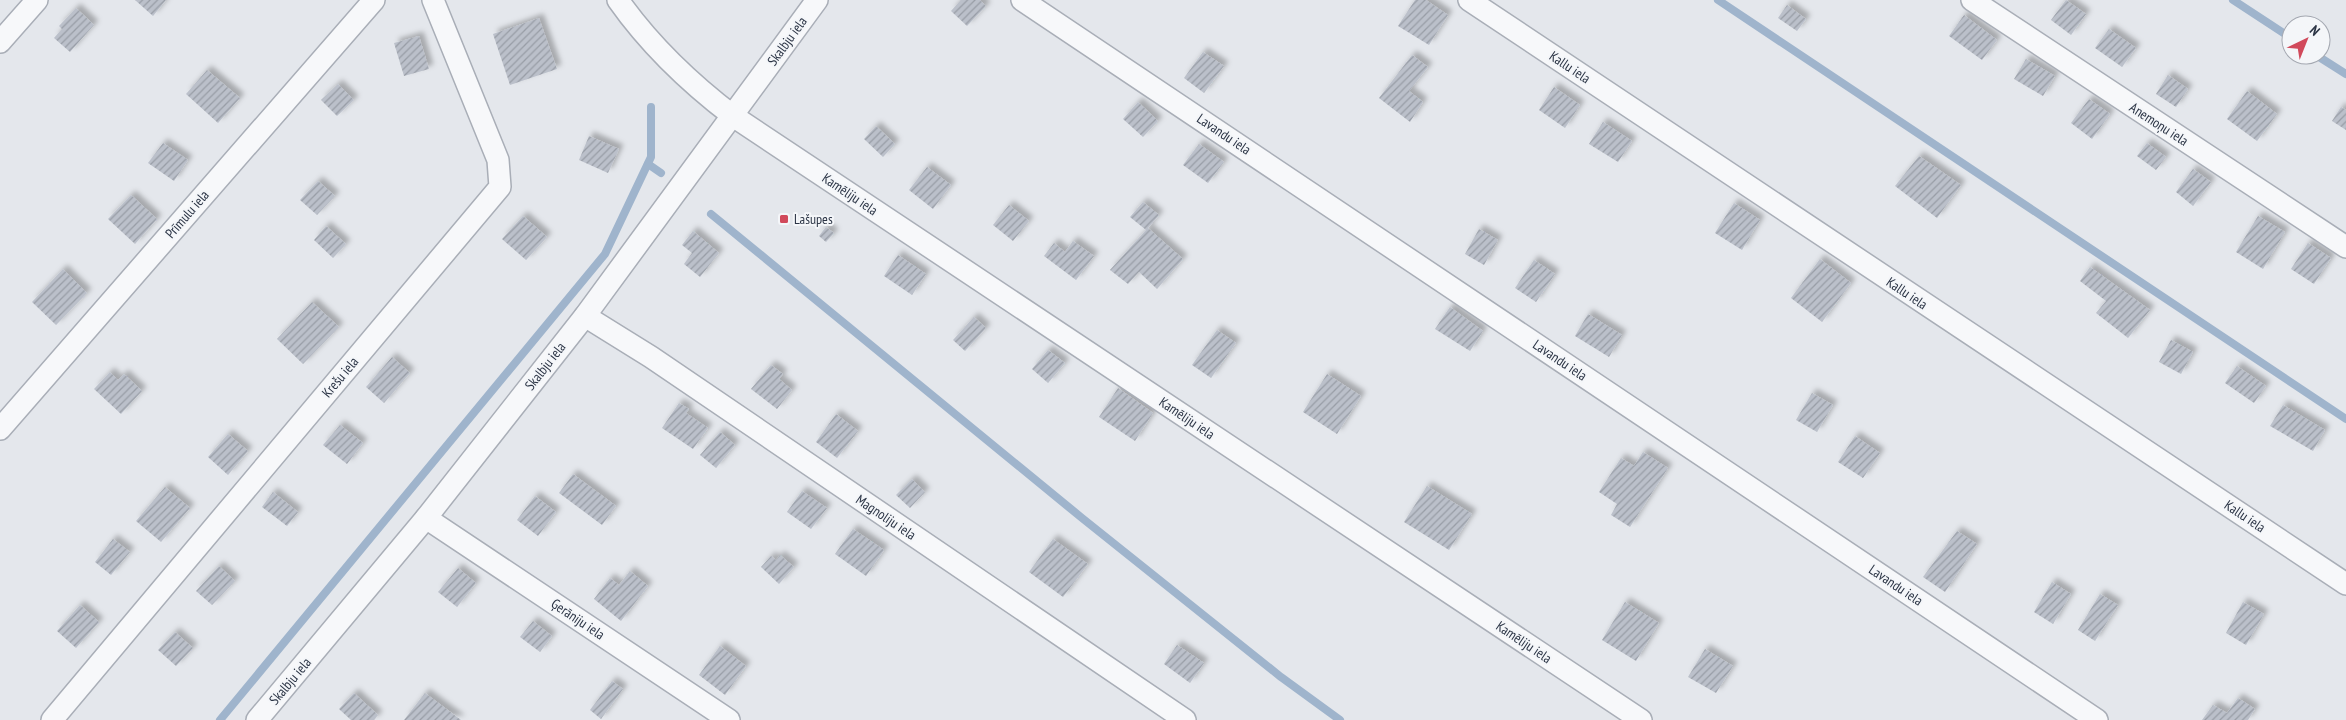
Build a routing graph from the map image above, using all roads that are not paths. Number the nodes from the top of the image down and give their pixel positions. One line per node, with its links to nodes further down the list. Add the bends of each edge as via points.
1 (37, 0): 9 (street)
2 (374, 0): 13 (street, Prīmulu iela)
3 (433, 0): 17 (street, Krešu iela, via 498,160 500,187)
4 (618, 0): 10 (street, Kamēliju iela, via 638,26 703,93)
5 (817, 0): 10 (street, Skalbju iela)
6 (1022, 0): 21 (street, Lavandu iela)
7 (1469, 0): 15 (street, Kallu iela)
8 (1972, 0): 11 (street, Anemoņu iela)
9 (0, 42)
10 (733, 116): 12 (street, Skalbju iela); 20 (street, Kamēliju iela)
11 (2346, 247)
12 (585, 316): 14 (street, Skalbju iela); 19 (street, Magnoliju iela, via 651,357)
13 (0, 429)
14 (426, 518): 16 (street, Skalbju iela); 18 (street, Ģerāniju iela)
15 (2346, 584)
16 (262, 718)
17 (52, 720)
18 (729, 720)
19 (1185, 720)
20 (1641, 720)
21 (2097, 720)

